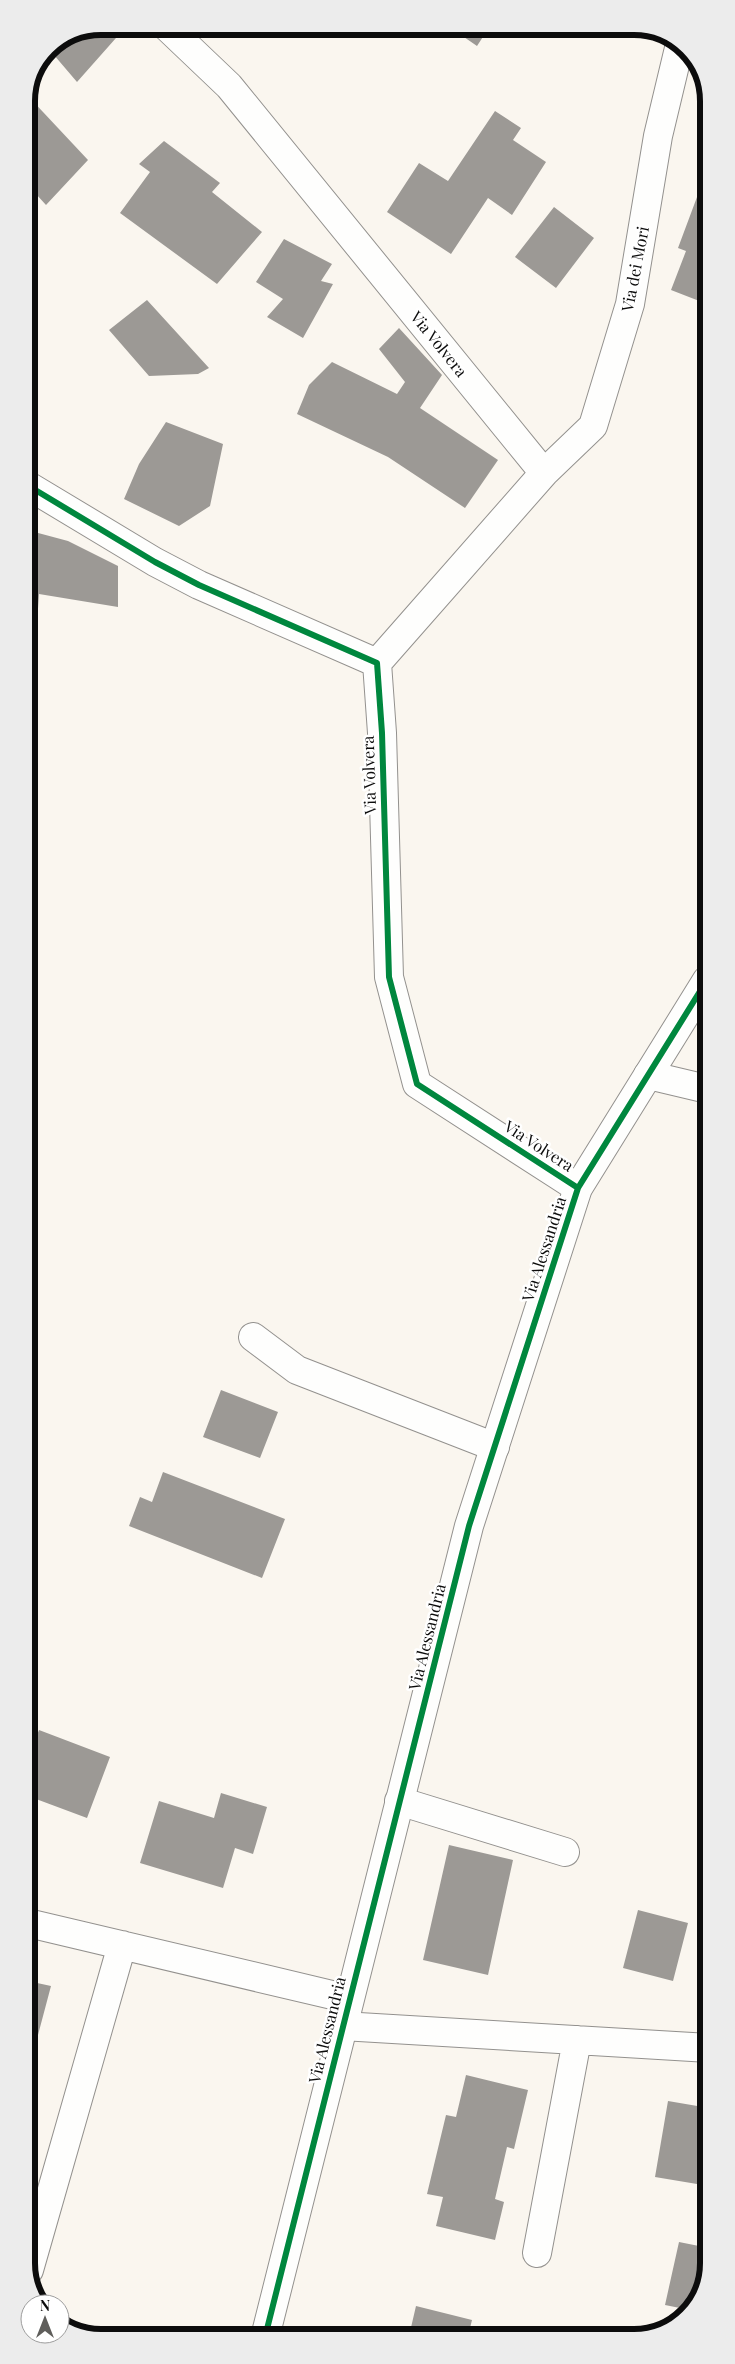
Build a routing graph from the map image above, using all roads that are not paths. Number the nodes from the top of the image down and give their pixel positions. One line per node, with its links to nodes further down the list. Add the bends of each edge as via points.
1 (175, 35): 3 (street, Via Volvera, via 229,86)
2 (678, 53): 3 (street, Via dei Mori, via 658,136 630,304 593,426)
3 (544, 473): 5 (street)
4 (35, 490): 5 (street, via 154,562 199,585)
5 (378, 663): 9 (street, Via Volvera, via 389,977 417,1084)
6 (700, 991): 7 (street, Via Alessandria)
7 (648, 1075): 8 (street); 9 (street, Via Alessandria)
8 (700, 1087)
9 (578, 1188): 11 (street, Via Alessandria)
10 (253, 1337): 11 (street, via 297,1370)
11 (494, 1447): 12 (street, Via Alessandria, via 469,1526)
12 (399, 1801): 13 (street); 16 (street, Via Alessandria)
13 (565, 1852)
14 (35, 1925): 15 (street)
15 (122, 1945): 16 (street); 20 (street)
16 (350, 1999): 17 (street, Via Alessandria)
17 (342, 2026): 18 (street); 22 (street, Via Alessandria)
18 (577, 2040): 19 (street); 21 (street)
19 (700, 2048)
20 (35, 2249)
21 (537, 2253)
22 (267, 2329)

